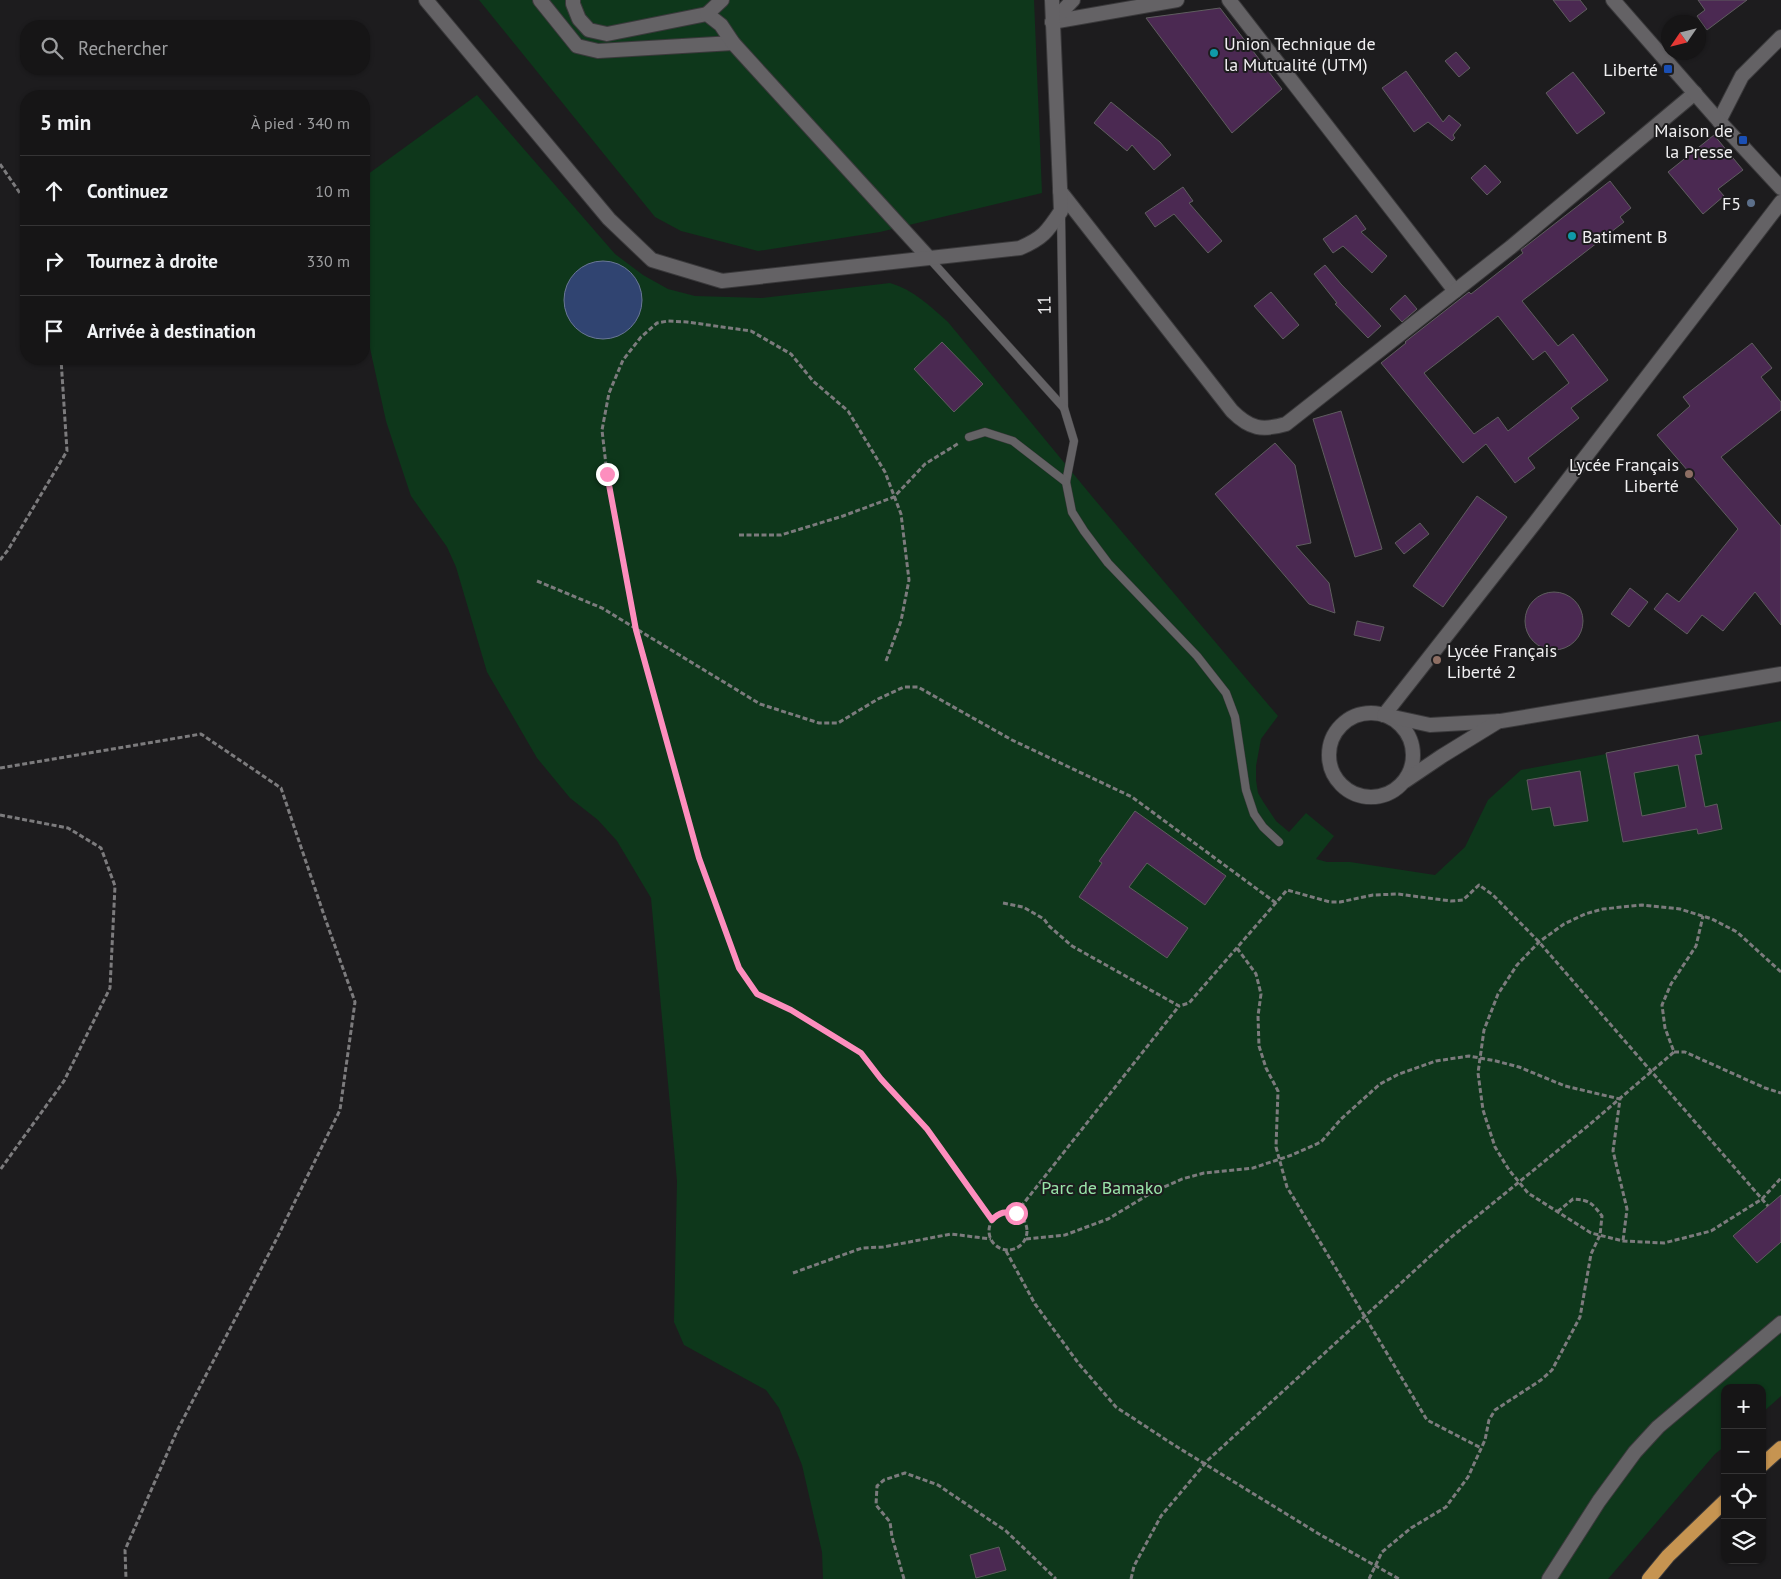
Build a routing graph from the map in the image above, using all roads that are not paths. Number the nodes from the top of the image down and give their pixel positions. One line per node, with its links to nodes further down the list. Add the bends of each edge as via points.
1 (426, 0): 20 (street, via 608,219 652,260 722,281)
2 (540, 0): 13 (street, via 577,46 598,51)
3 (574, 0): 10 (street, via 579,19 589,30 607,34)
4 (722, 0): 10 (street)
5 (1052, 0): 11 (street, 11)
6 (1074, 0): 11 (street)
7 (1178, 0): 11 (street)
8 (1229, 0): 21 (street)
9 (1613, 0): 14 (street)
10 (707, 14): 13 (street, via 721,25)
11 (1052, 22): 17 (street, 11)
12 (1781, 37): 15 (street, via 1742,76)
13 (733, 43): 20 (street)
14 (1695, 93): 15 (street); 21 (street, via 1511,247)
15 (1719, 121): 16 (street)
16 (1781, 188)
17 (1060, 191): 19 (street, 11); 21 (street, via 1232,411 1243,422 1255,427 1271,429 1286,424)
18 (1781, 202): 26 (street)
19 (1061, 211): 20 (street, via 1037,240 1020,248); 22 (lane, 11)
20 (929, 258): 22 (lane)
21 (1454, 290)
22 (1064, 408): 24 (lane, via 1074,441)
23 (968, 437): 24 (lane, via 985,432 1013,441)
24 (1066, 482): 29 (lane, via 1072,512 1084,532 1108,563 1196,656 1226,693 1235,716 1246,790 1254,814)
25 (1781, 674): 27 (street)
26 (1384, 715): 27 (street, via 1430,725); 28 (street, via 1398,723 1408,735 1414,751 1412,767); 28 (street, via 1365,713 1343,724 1330,746 1332,770 1348,790 1372,798 1396,790)
27 (1501, 721): 28 (street)
28 (1405, 781)
29 (1279, 842)
30 (1781, 1323): 34 (street, via 1658,1427 1635,1452 1599,1500)
31 (1781, 1448): 32 (highway)
32 (1766, 1461)
33 (1721, 1505): 35 (highway)
34 (1549, 1579)
35 (1649, 1579)

